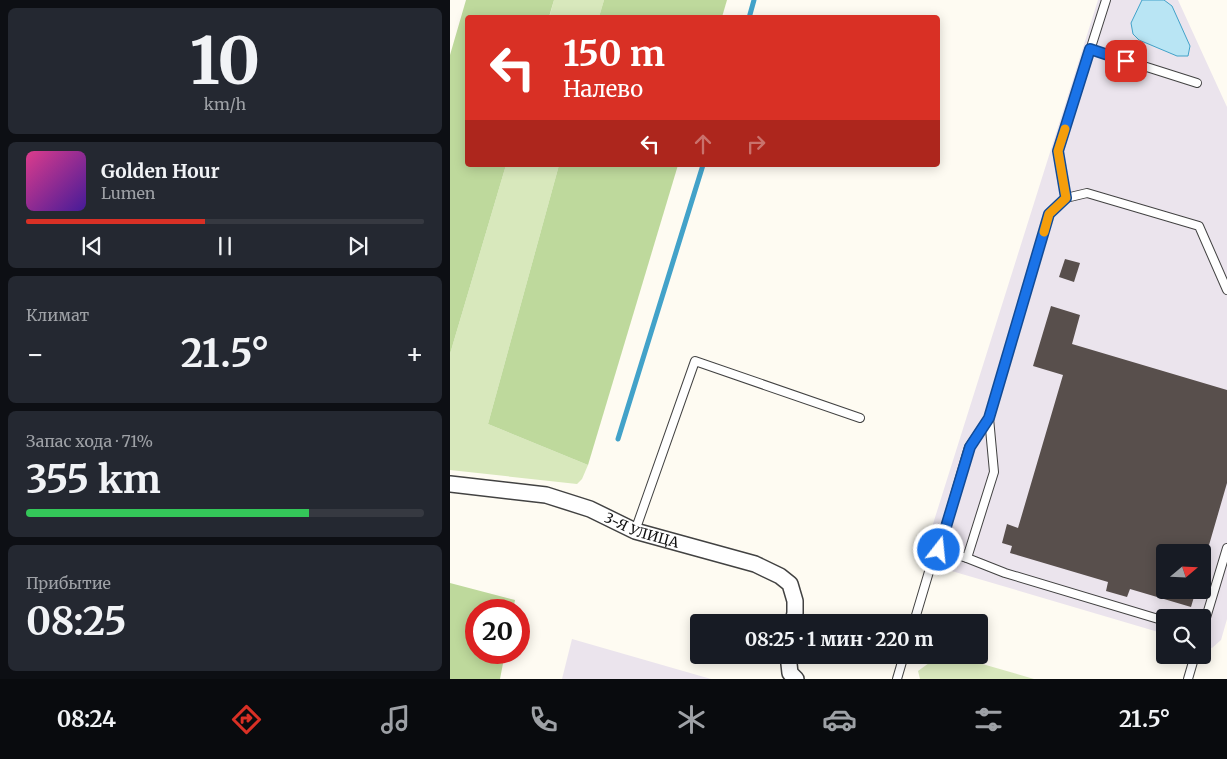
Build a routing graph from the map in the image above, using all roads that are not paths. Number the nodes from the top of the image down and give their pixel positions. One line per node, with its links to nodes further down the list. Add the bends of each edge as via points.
1 (1106, 0): 2 (lane)
2 (1090, 49): 3 (lane); 4 (lane, via 1058,151)
3 (1197, 83)
4 (1066, 198): 5 (lane, via 1087,193 1199,226); 7 (lane, via 1049,214)
5 (1227, 290)
6 (860, 418): 9 (lane, via 695,361)
7 (989, 418): 11 (lane, via 970,447); 12 (lane, via 994,472)
8 (450, 484): 9 (street, 3-Я УЛИЦА, via 546,495 590,509)
9 (635, 531): 14 (street, 3-Я УЛИЦА, via 755,564 780,576 790,584 796,601)
10 (1227, 548): 13 (lane)
11 (939, 550): 12 (lane); 15 (lane, via 930,565)
12 (967, 558): 16 (lane, via 1005,573)
13 (1209, 609)
14 (795, 614)
15 (916, 614)
16 (1156, 618)
17 (789, 664): 20 (street, via 790,672)
18 (901, 664): 21 (lane)
19 (1192, 664): 22 (lane)
20 (796, 679)
21 (897, 679)
22 (1188, 679)

